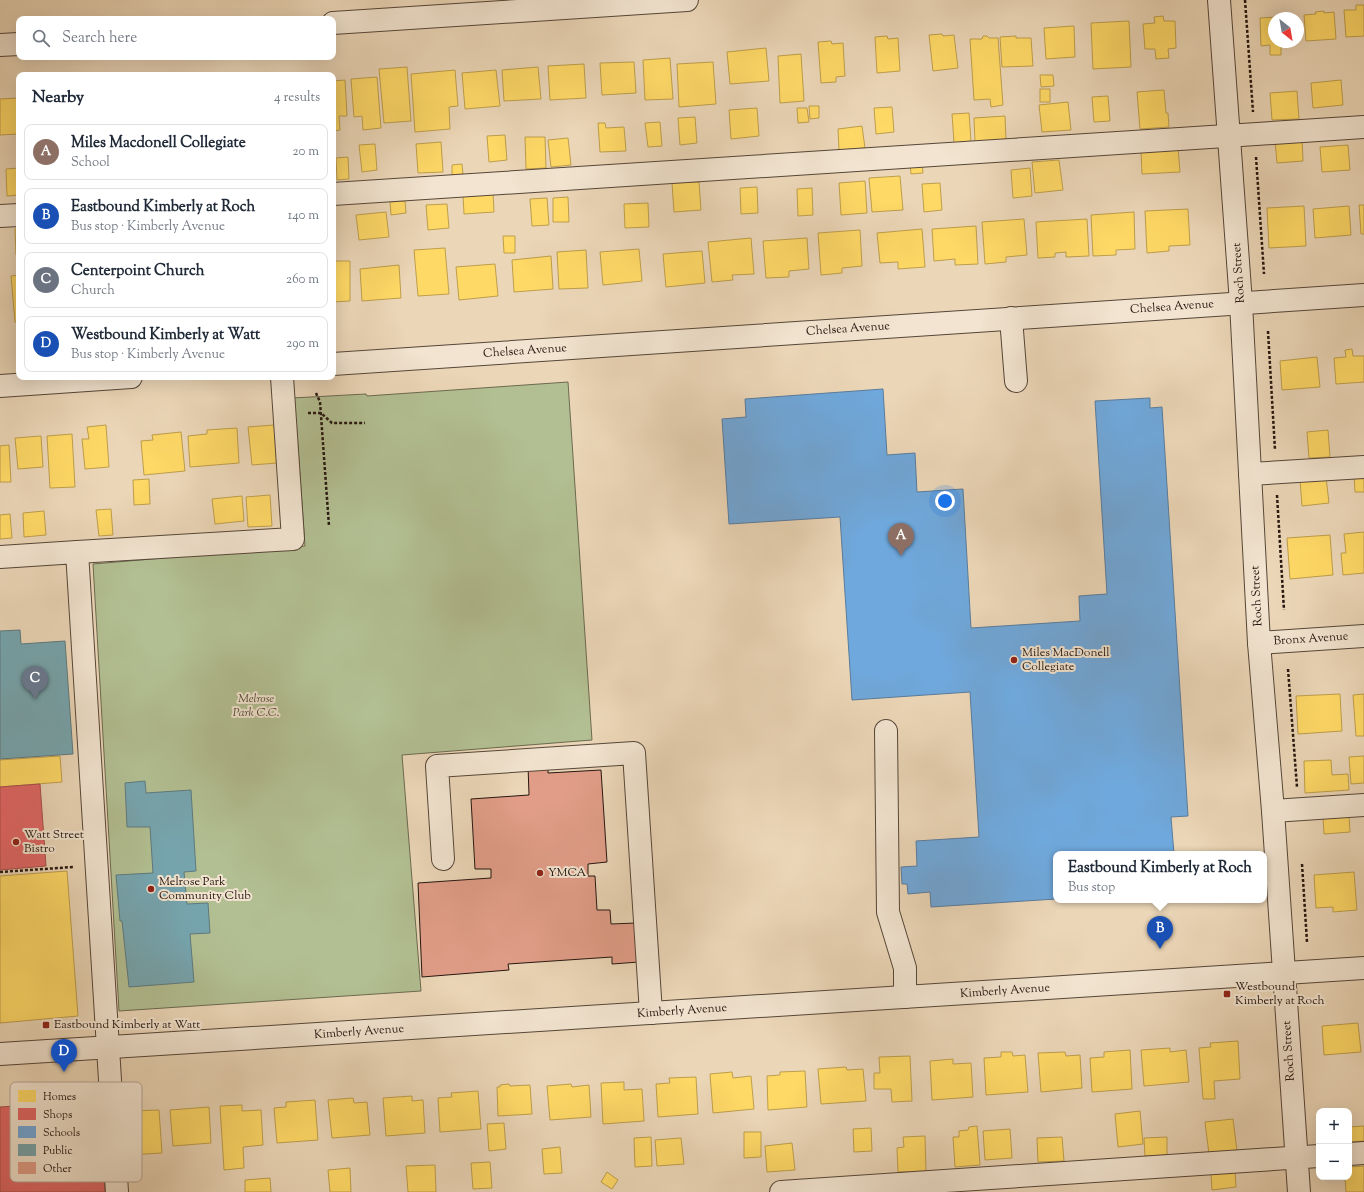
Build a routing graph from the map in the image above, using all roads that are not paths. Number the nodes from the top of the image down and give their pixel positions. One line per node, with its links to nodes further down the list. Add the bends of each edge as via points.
1 (687, 0): 3 (street)
2 (1219, 0): 7 (street, Roch Street)
3 (336, 23)
4 (16, 44): 5 (street)
5 (0, 45)
6 (1364, 127): 7 (street)
7 (1229, 136): 8 (street); 12 (street, Roch Street)
8 (336, 194)
9 (16, 215): 10 (street)
10 (0, 216)
11 (1364, 295): 12 (street, Chelsea Avenue)
12 (1241, 303): 13 (street, Chelsea Avenue); 20 (street, Roch Street)
13 (1011, 318): 14 (street, Chelsea Avenue); 17 (street)
14 (336, 364)
15 (87, 380): 18 (street)
16 (282, 380): 21 (street, via 293,539)
17 (1016, 381)
18 (0, 386)
19 (1364, 466): 20 (street)
20 (1250, 474): 24 (street, Roch Street)
21 (77, 552): 22 (street); 33 (street)
22 (0, 557)
23 (1364, 636): 24 (street, Bronx Avenue)
24 (1259, 642): 27 (street, Roch Street)
25 (886, 731): 31 (street, via 888,912 905,968)
26 (1364, 805): 27 (street)
27 (1273, 811): 30 (street, Roch Street)
28 (443, 859): 32 (street, via 437,766 634,753)
29 (1364, 968): 30 (street, Kimberly Avenue)
30 (1284, 973): 31 (street, Kimberly Avenue); 39 (street, Roch Street)
31 (905, 997): 32 (street, Kimberly Avenue)
32 (651, 1013): 33 (street, Kimberly Avenue)
33 (108, 1048): 34 (street, Kimberly Avenue); 35 (street)
34 (0, 1054)
35 (110, 1082)
36 (1364, 1153): 37 (street)
37 (1352, 1154)
38 (1316, 1156): 39 (street)
39 (1297, 1158): 42 (street); 43 (street, Roch Street)
40 (116, 1182): 41 (street)
41 (117, 1192)
42 (781, 1192)
43 (1299, 1192)

